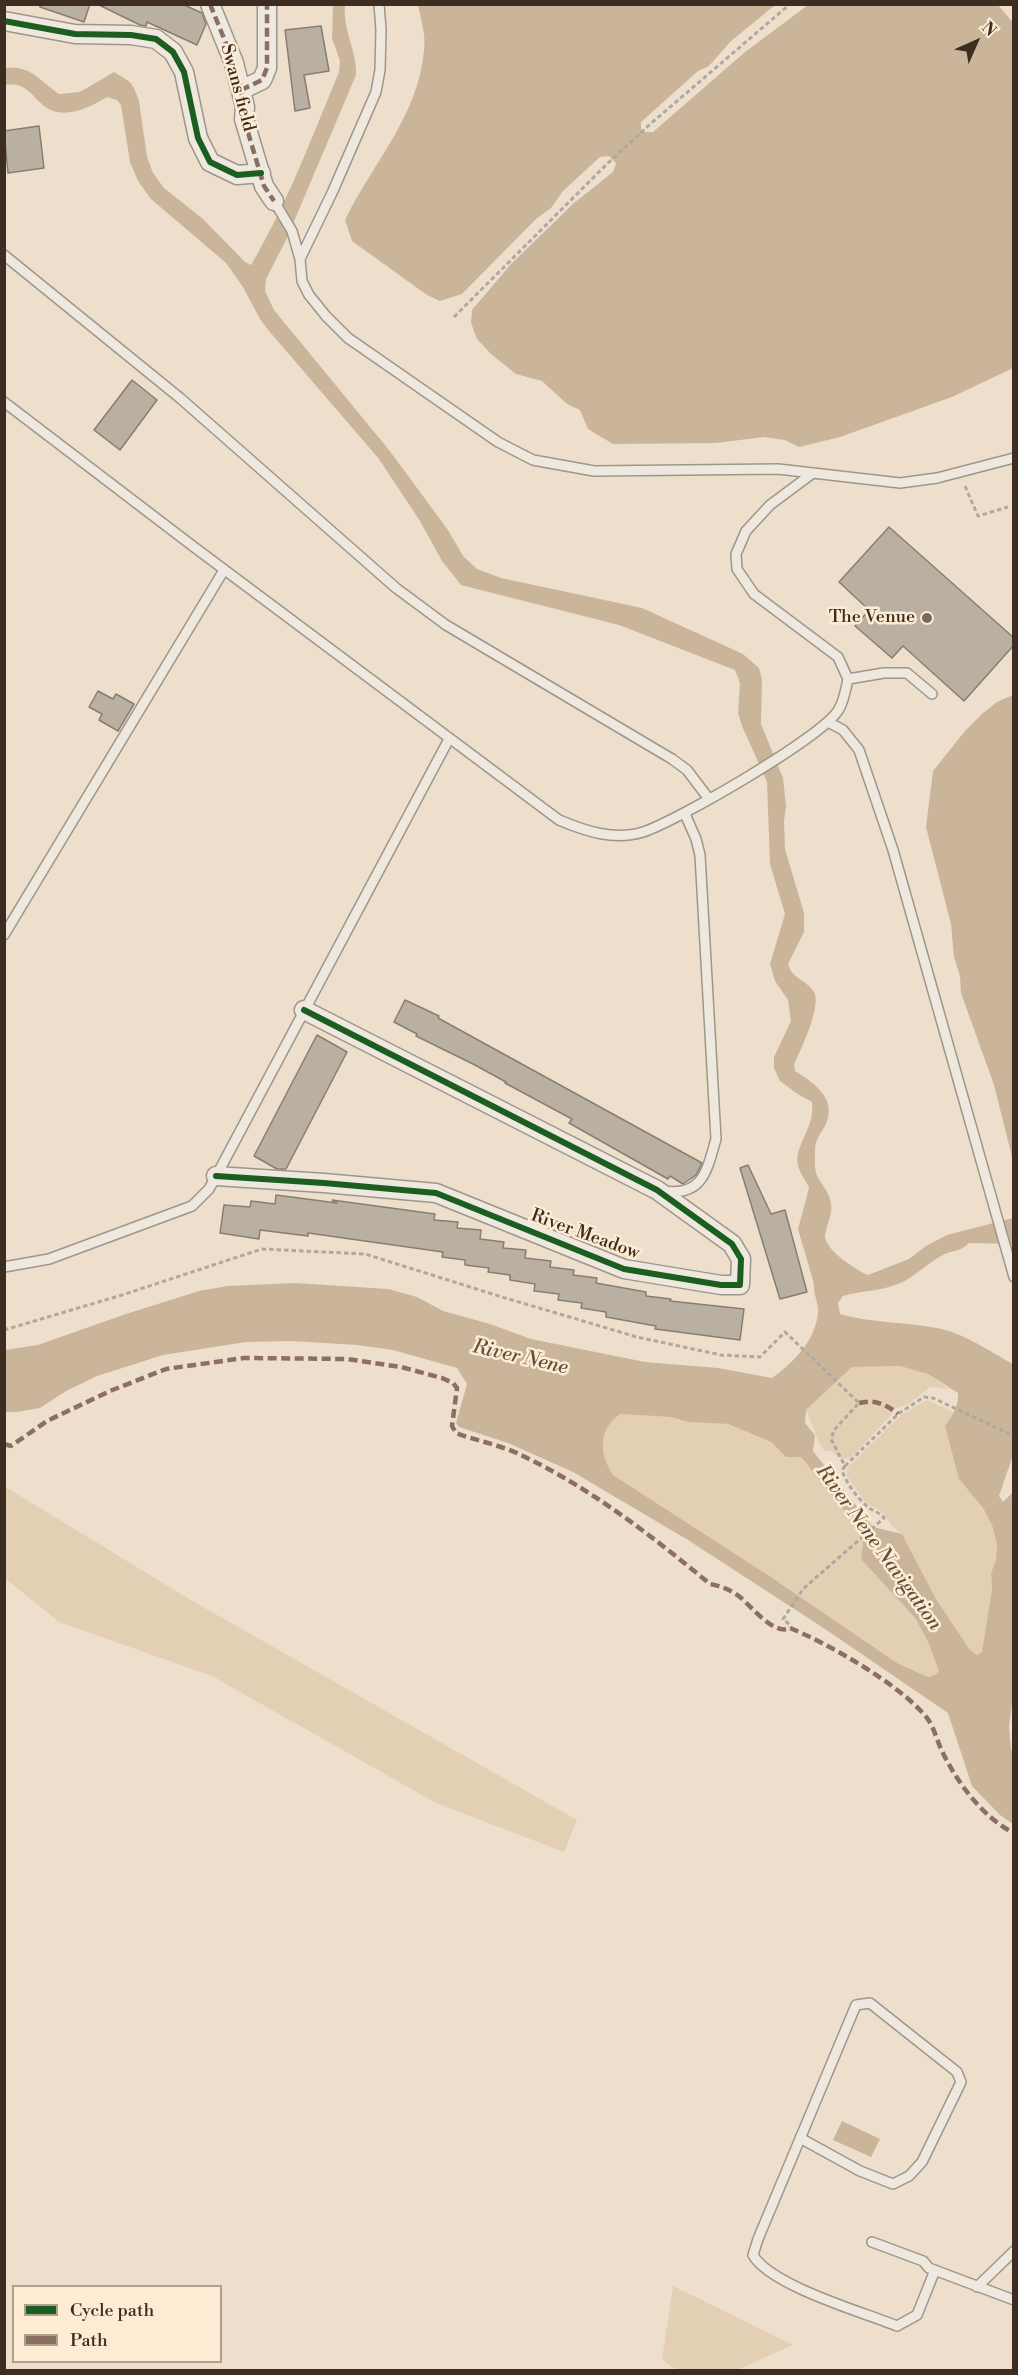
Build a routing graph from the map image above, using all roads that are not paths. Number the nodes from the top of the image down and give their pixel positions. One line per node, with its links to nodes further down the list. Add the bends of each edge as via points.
1 (210, 4): 5 (street, Swans field, via 234,63)
2 (267, 4): 5 (street, via 267,68 262,80)
3 (379, 4): 9 (lane, via 380,70 376,92)
4 (4, 21): 6 (street, via 75,34 156,39 173,52 184,72 198,138 210,162 237,175)
5 (240, 90): 6 (street, Swans field, via 244,119)
6 (261, 173): 7 (street, Swans field)
7 (274, 201): 9 (lane, via 292,231)
8 (4, 255): 18 (lane, via 189,406 396,588 446,625 672,759 687,770)
9 (300, 259): 12 (lane, via 302,281 309,295 348,338 498,441 533,460 594,471 778,469)
10 (4, 402): 13 (lane)
11 (1014, 458): 12 (lane, via 900,483)
12 (813, 473): 14 (lane, via 770,505 746,531 736,554 737,569 754,594 838,657)
13 (224, 570): 17 (lane); 20 (lane)
14 (848, 679): 15 (lane, via 907,673); 16 (lane, via 840,709)
15 (932, 694)
16 (828, 722): 18 (lane, via 810,738); 25 (lane, via 843,730 859,750 876,799)
17 (449, 739): 19 (lane, via 559,820 585,830 617,836 642,833); 21 (lane)
18 (709, 799): 19 (lane)
19 (684, 814): 23 (lane, via 700,855 716,1139 710,1163 699,1182 680,1192)
20 (5, 933)
21 (304, 1010): 22 (lane); 23 (street, River Meadow)
22 (216, 1176): 23 (street, River Meadow, via 436,1193 624,1269 740,1285 741,1259 732,1244); 24 (lane, via 192,1206 49,1259)
23 (657, 1190)
24 (4, 1267)
25 (1014, 1277)
26 (800, 2138): 26 (lane, via 856,2005 870,2003 957,2072 961,2082 922,2162 909,2176 893,2184); 29 (lane, via 758,2239 753,2255 756,2262 789,2284 897,2326 917,2315)
27 (872, 2242): 29 (lane, via 923,2261)
28 (1014, 2251): 30 (lane)
29 (935, 2270): 30 (lane)
30 (977, 2287): 31 (lane)
31 (1014, 2300)

